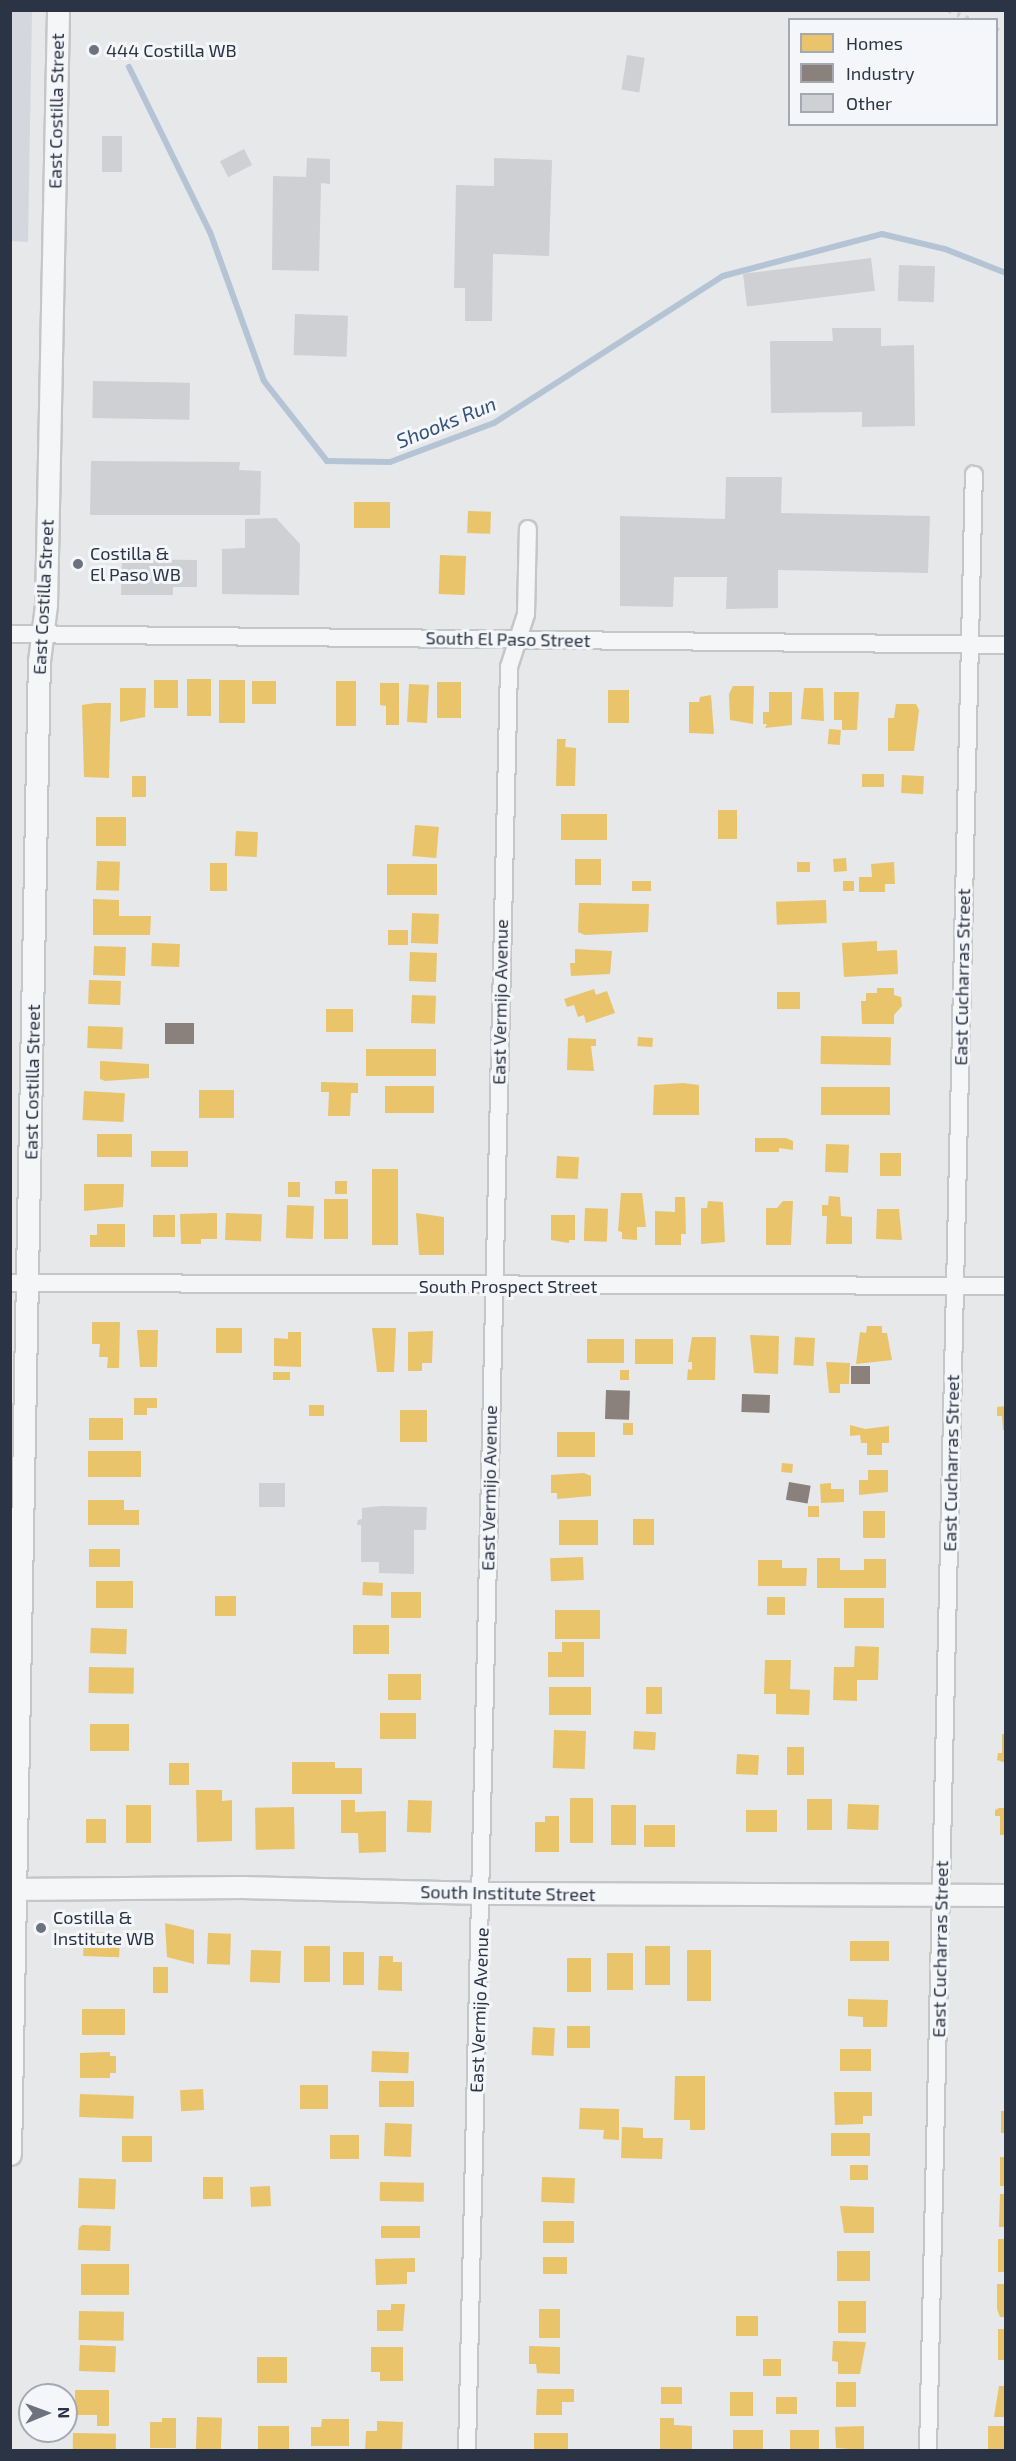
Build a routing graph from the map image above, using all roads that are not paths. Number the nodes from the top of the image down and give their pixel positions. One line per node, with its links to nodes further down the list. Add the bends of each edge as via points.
1 (58, 10): 5 (street, East Costilla Street, via 46,605)
2 (974, 475): 7 (street, East Cucharras Street)
3 (528, 529): 6 (street, East Vermijo Avenue, via 526,614)
4 (10, 634): 5 (street, South El Paso Street)
5 (40, 634): 6 (street, South El Paso Street); 9 (street, East Costilla Street)
6 (519, 639): 7 (street, South El Paso Street); 10 (street, East Vermijo Avenue, via 509,667)
7 (970, 645): 8 (street, South El Paso Street); 11 (street, East Cucharras Street)
8 (1005, 645)
9 (19, 1283): 10 (street, South Prospect Street); 13 (street, East Costilla Street)
10 (493, 1286): 11 (street, South Prospect Street); 14 (street, East Vermijo Avenue)
11 (955, 1286): 12 (street, South Prospect Street); 15 (street, East Cucharras Street)
12 (1005, 1286)
13 (14, 1889): 14 (street, South Institute Street, via 241,1887); 17 (street, East Costilla Street)
14 (482, 1893): 15 (street, South Institute Street); 18 (street, East Vermijo Avenue)
15 (941, 1895): 16 (street, South Institute Street); 19 (street, East Cucharras Street)
16 (1005, 1895)
17 (10, 2154)
18 (467, 2451)
19 (928, 2451)

